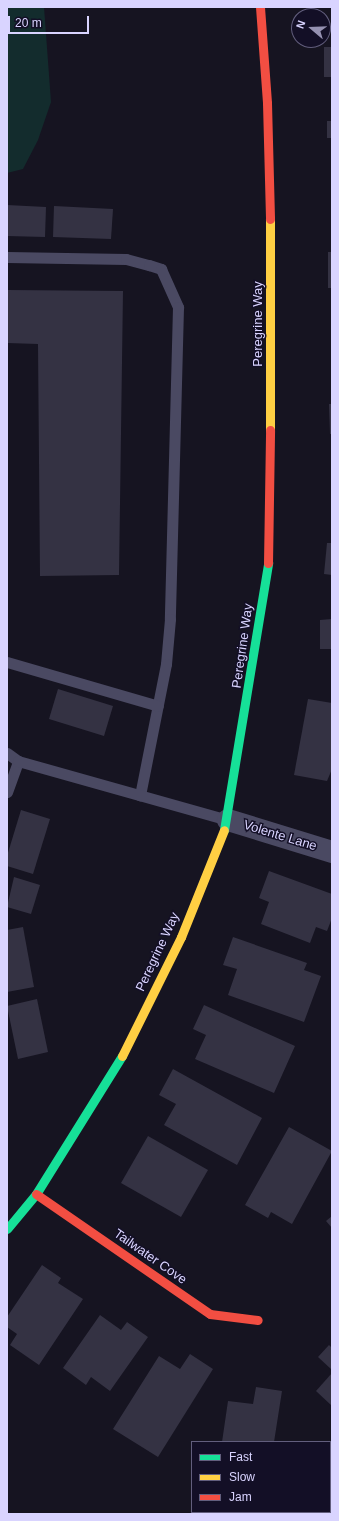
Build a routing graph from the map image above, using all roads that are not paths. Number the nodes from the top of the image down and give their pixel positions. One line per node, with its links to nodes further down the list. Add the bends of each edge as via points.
1 (260, 7): 9 (street, Peregrine Way, via 267,103 272,304 268,568)
2 (7, 257): 4 (lane, via 126,259 149,265 161,269 178,307 170,619)
3 (7, 662): 4 (lane)
4 (158, 706): 8 (lane)
5 (7, 753): 6 (lane)
6 (18, 761): 7 (lane); 8 (lane)
7 (7, 792)
8 (140, 796): 9 (lane)
9 (228, 820): 10 (street, Volente Lane); 11 (street, Peregrine Way, via 181,937 118,1065)
10 (332, 852)
11 (36, 1194): 12 (street, Peregrine Way); 13 (street, Tailwater Cove, via 210,1314)
12 (7, 1229)
13 (258, 1320)

